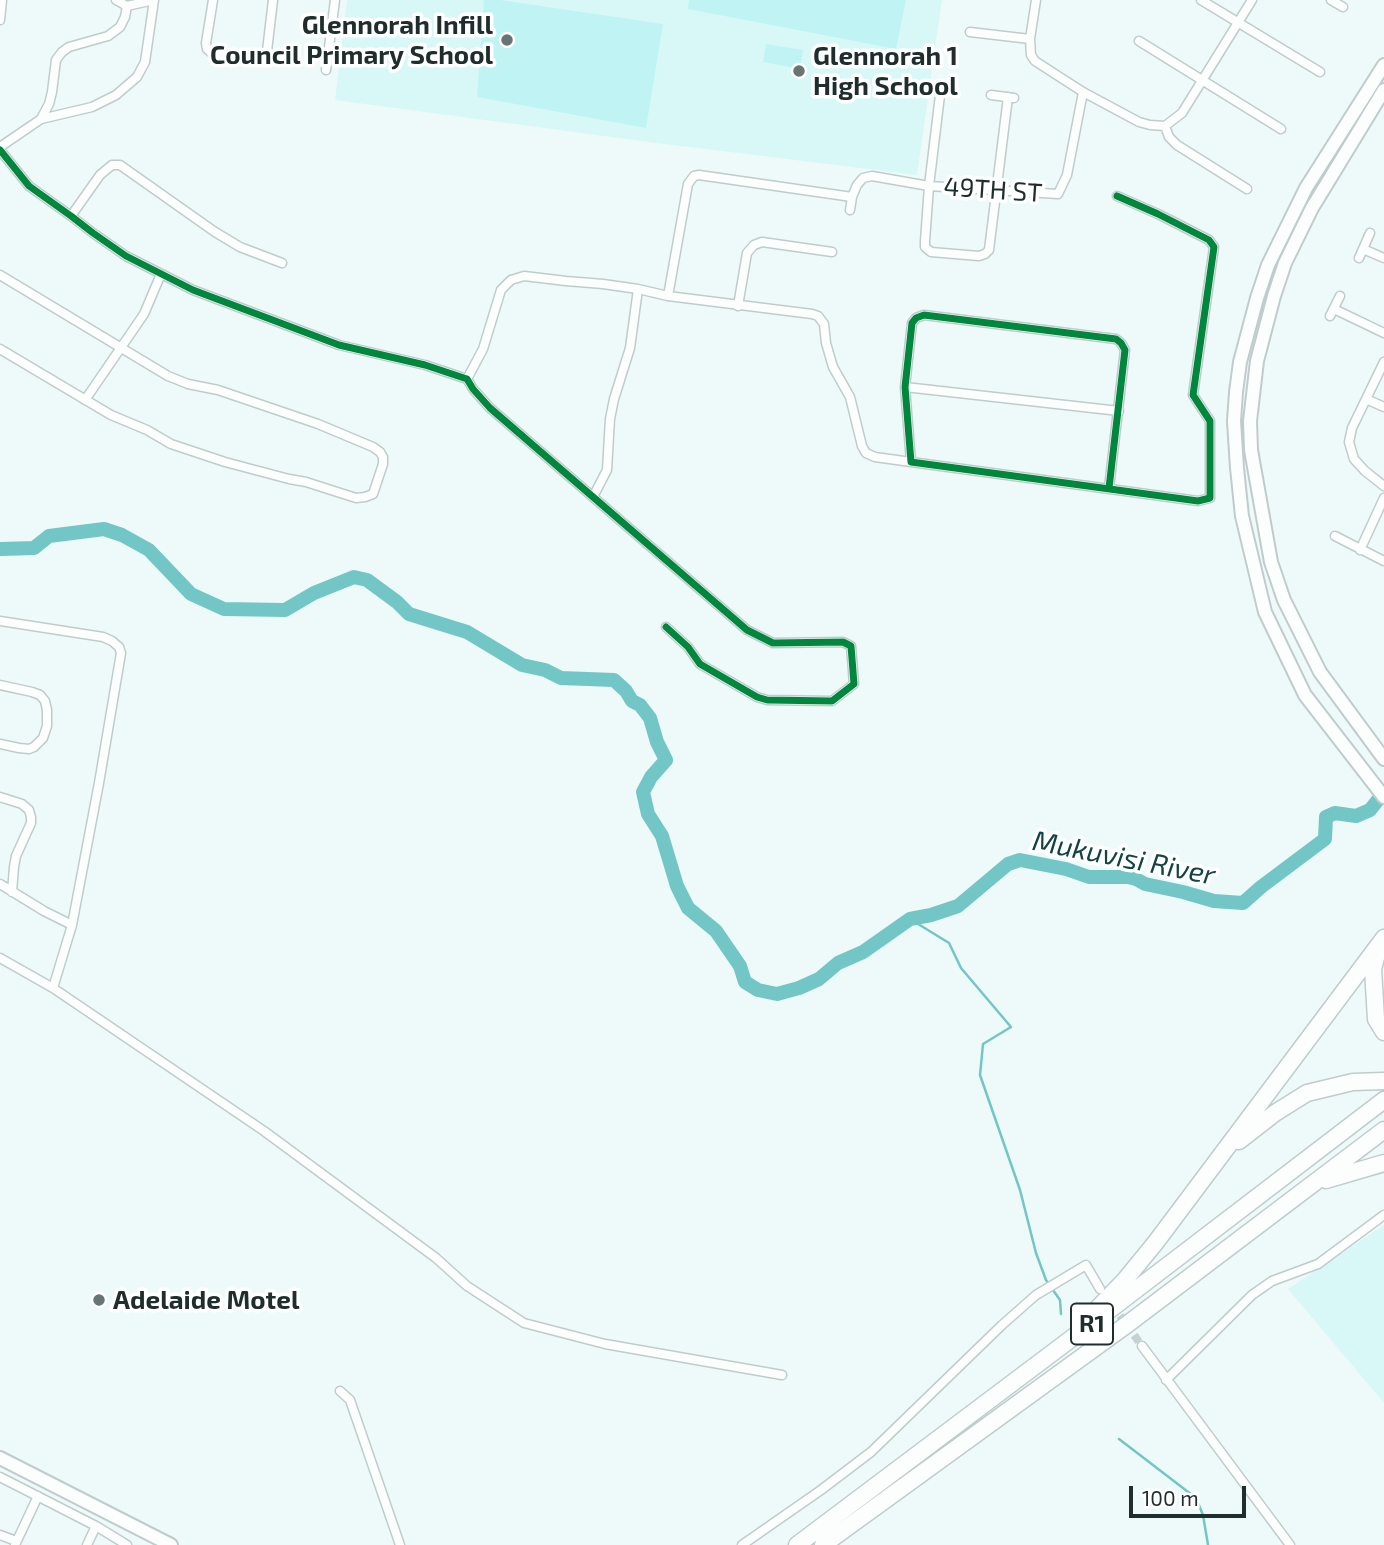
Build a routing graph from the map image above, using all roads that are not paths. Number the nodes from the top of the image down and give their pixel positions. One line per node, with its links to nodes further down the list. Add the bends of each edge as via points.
1 (2, 0): 12 (street)
2 (116, 0): 10 (street)
3 (213, 0): 4 (street, via 207,49 213,54 256,59 267,51)
4 (273, 0)
5 (335, 0): 18 (street)
6 (1036, 0): 15 (street)
7 (1201, 0): 13 (street)
8 (1252, 0): 13 (street)
9 (1331, 0): 11 (street)
10 (127, 6): 25 (street, via 120,27 108,36 62,52); 25 (street, via 154,0 145,62 137,77 92,107)
11 (1343, 7)
12 (0, 20)
13 (1238, 22): 19 (street); 20 (street)
14 (970, 32): 15 (street)
15 (1030, 39): 22 (street, via 1035,61)
16 (1139, 41): 20 (street)
17 (1384, 65): 72 (main road, via 1306,188 1268,265 1240,362 1234,421 1242,516 1265,612 1306,695)
18 (326, 70)
19 (1320, 72)
20 (1203, 80): 26 (street, via 1182,113); 27 (street)
21 (941, 87): 29 (street)
22 (1083, 92): 26 (street, via 1139,122); 31 (street, 49TH ST, via 1067,175 1058,194)
23 (1383, 93): 70 (main road, via 1312,208 1285,263 1257,361 1250,421 1271,562 1284,600 1320,672)
24 (991, 95): 31 (street, via 1011,98)
25 (41, 118): 28 (street)
26 (1165, 126): 30 (street, via 1177,145)
27 (1281, 130)
28 (0, 149): 35 (street, via 29,186)
29 (929, 186): 31 (street, 49TH ST); 31 (street, via 925,247 931,252 979,256 989,250); 33 (street, 49TH ST, via 872,176 863,178)
30 (1247, 189)
31 (997, 190)
32 (1117, 196): 60 (street, via 1209,240 1214,247 1193,395 1209,421 1210,498 1198,501)
33 (852, 197): 34 (street); 45 (street, via 694,176 688,184)
34 (850, 210)
35 (71, 216): 41 (street, via 100,175 112,165 120,165 215,232); 42 (street, via 126,256)
36 (1370, 233): 37 (street)
37 (1363, 249): 39 (street); 40 (street)
38 (832, 252): 47 (street, via 762,242 754,245 747,254)
39 (1359, 258)
40 (1384, 258)
41 (282, 263)
42 (161, 274): 49 (street, via 144,314); 52 (street, via 339,345)
43 (0, 275): 49 (street)
44 (638, 289): 45 (street); 52 (street, via 524,276 511,280 501,290 483,349); 61 (street, via 630,348 610,419 607,470)
45 (668, 296): 47 (street)
46 (1340, 296): 48 (street, via 1332,312)
47 (738, 306): 58 (street, via 822,319 833,367 850,397 866,453)
48 (1384, 333)
49 (120, 347): 55 (street); 55 (street, via 188,384 318,424 373,447 383,457 383,464 373,494 356,498 192,451)
50 (0, 349): 55 (street)
51 (1384, 362): 54 (street)
52 (467, 379): 61 (street, via 490,408)
53 (905, 387): 57 (street); 57 (street, via 912,323 924,315 1116,339 1125,350); 58 (street)
54 (1366, 399): 56 (street); 59 (street, via 1349,442 1354,459)
55 (85, 400)
56 (1384, 407)
57 (1119, 411): 60 (street)
58 (911, 462): 60 (street)
59 (1384, 486)
60 (1109, 488)
61 (593, 497): 67 (street, via 747,630 772,643 843,642 851,646 854,684 832,701 757,697 699,664)
62 (1384, 498): 64 (street)
63 (1335, 536): 64 (street)
64 (1360, 550): 65 (street)
65 (1384, 561)
66 (0, 621): 75 (street, via 103,637 121,653)
67 (667, 627)
68 (0, 685): 69 (street, via 40,695 47,710 43,738 34,747)
69 (0, 744)
70 (1384, 759)
71 (0, 797): 74 (street, via 22,804 32,817 13,867)
72 (1384, 797)
73 (0, 884): 74 (street)
74 (12, 891): 75 (street)
75 (72, 925): 78 (street)
76 (1382, 941): 79 (highway, via 1373,981 1376,1018); 83 (highway)
77 (0, 958): 78 (street)
78 (53, 988): 90 (street, via 264,1131 467,1286 524,1323 605,1344)
79 (1384, 1032)
80 (1384, 1081): 83 (highway, via 1353,1082 1307,1093 1275,1112)
81 (1384, 1100): 89 (highway, R1)
82 (1384, 1130): 85 (highway, R1)
83 (1219, 1158): 89 (highway, via 1125,1280)
84 (1384, 1163): 85 (highway)
85 (1315, 1183): 105 (highway, R1)
86 (1384, 1215): 91 (street, via 1318,1264 1272,1281 1252,1295)
87 (1100, 1289): 103 (street, via 1086,1265 1036,1295 871,1452)
88 (1142, 1346): 91 (street)
89 (1060, 1347): 104 (highway, R1)
90 (782, 1375)
91 (1166, 1380): 106 (street)
92 (340, 1391): 102 (street, via 350,1400)
93 (0, 1458): 101 (main road)
94 (0, 1477): 95 (street)
95 (38, 1496): 96 (street); 98 (street)
96 (96, 1526): 99 (street); 100 (street)
97 (0, 1535): 98 (street)
98 (15, 1543)
99 (87, 1545)
100 (127, 1545)
101 (171, 1545)
102 (400, 1545)
103 (742, 1545)
104 (797, 1545)
105 (824, 1545)
106 (1290, 1545)

